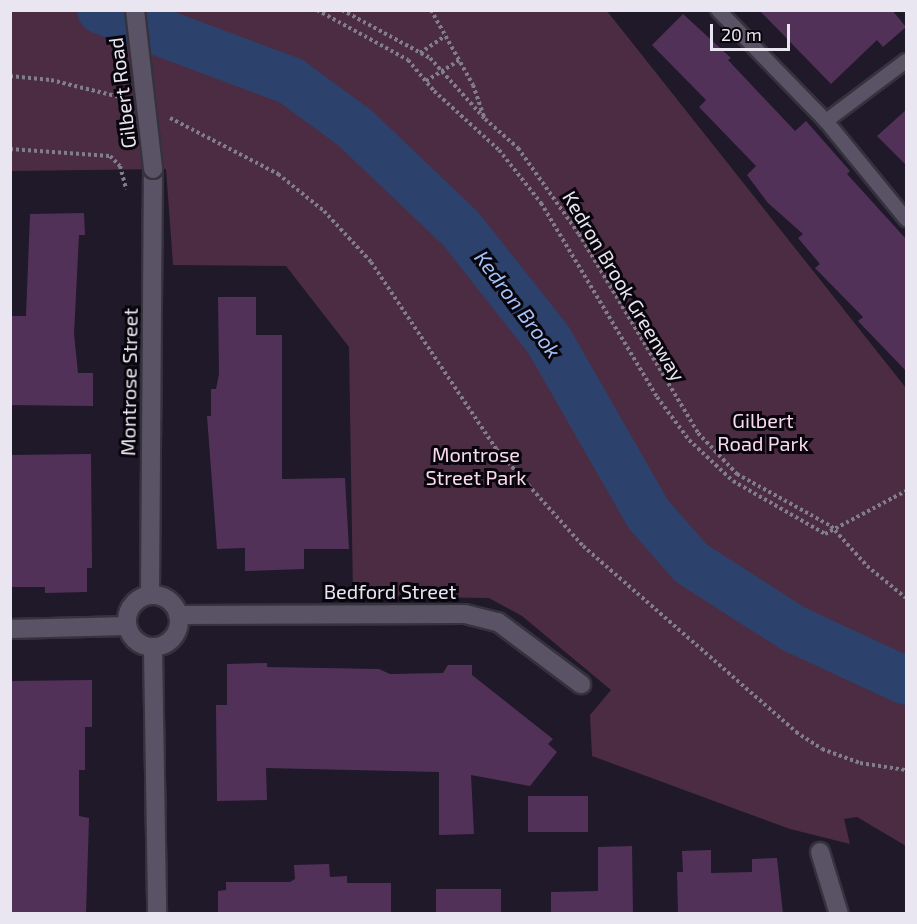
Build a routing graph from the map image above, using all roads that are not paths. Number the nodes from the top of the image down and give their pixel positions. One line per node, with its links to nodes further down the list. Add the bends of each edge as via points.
1 (135, 10): 5 (street, Gilbert Road, bridge)
2 (718, 10): 4 (lane)
3 (906, 61): 4 (lane)
4 (826, 121): 6 (lane)
5 (153, 170): 7 (street, Montrose Street)
6 (906, 219)
7 (150, 596): 8 (street, via 164,598); 9 (street, via 134,603)
8 (178, 615): 11 (street, via 173,637); 12 (street, Bedford Street, via 465,614 498,622)
9 (127, 626): 10 (street); 11 (street, via 139,644)
10 (10, 629)
11 (153, 648): 14 (street)
12 (581, 684)
13 (820, 852): 15 (street)
14 (157, 914)
15 (839, 914)

